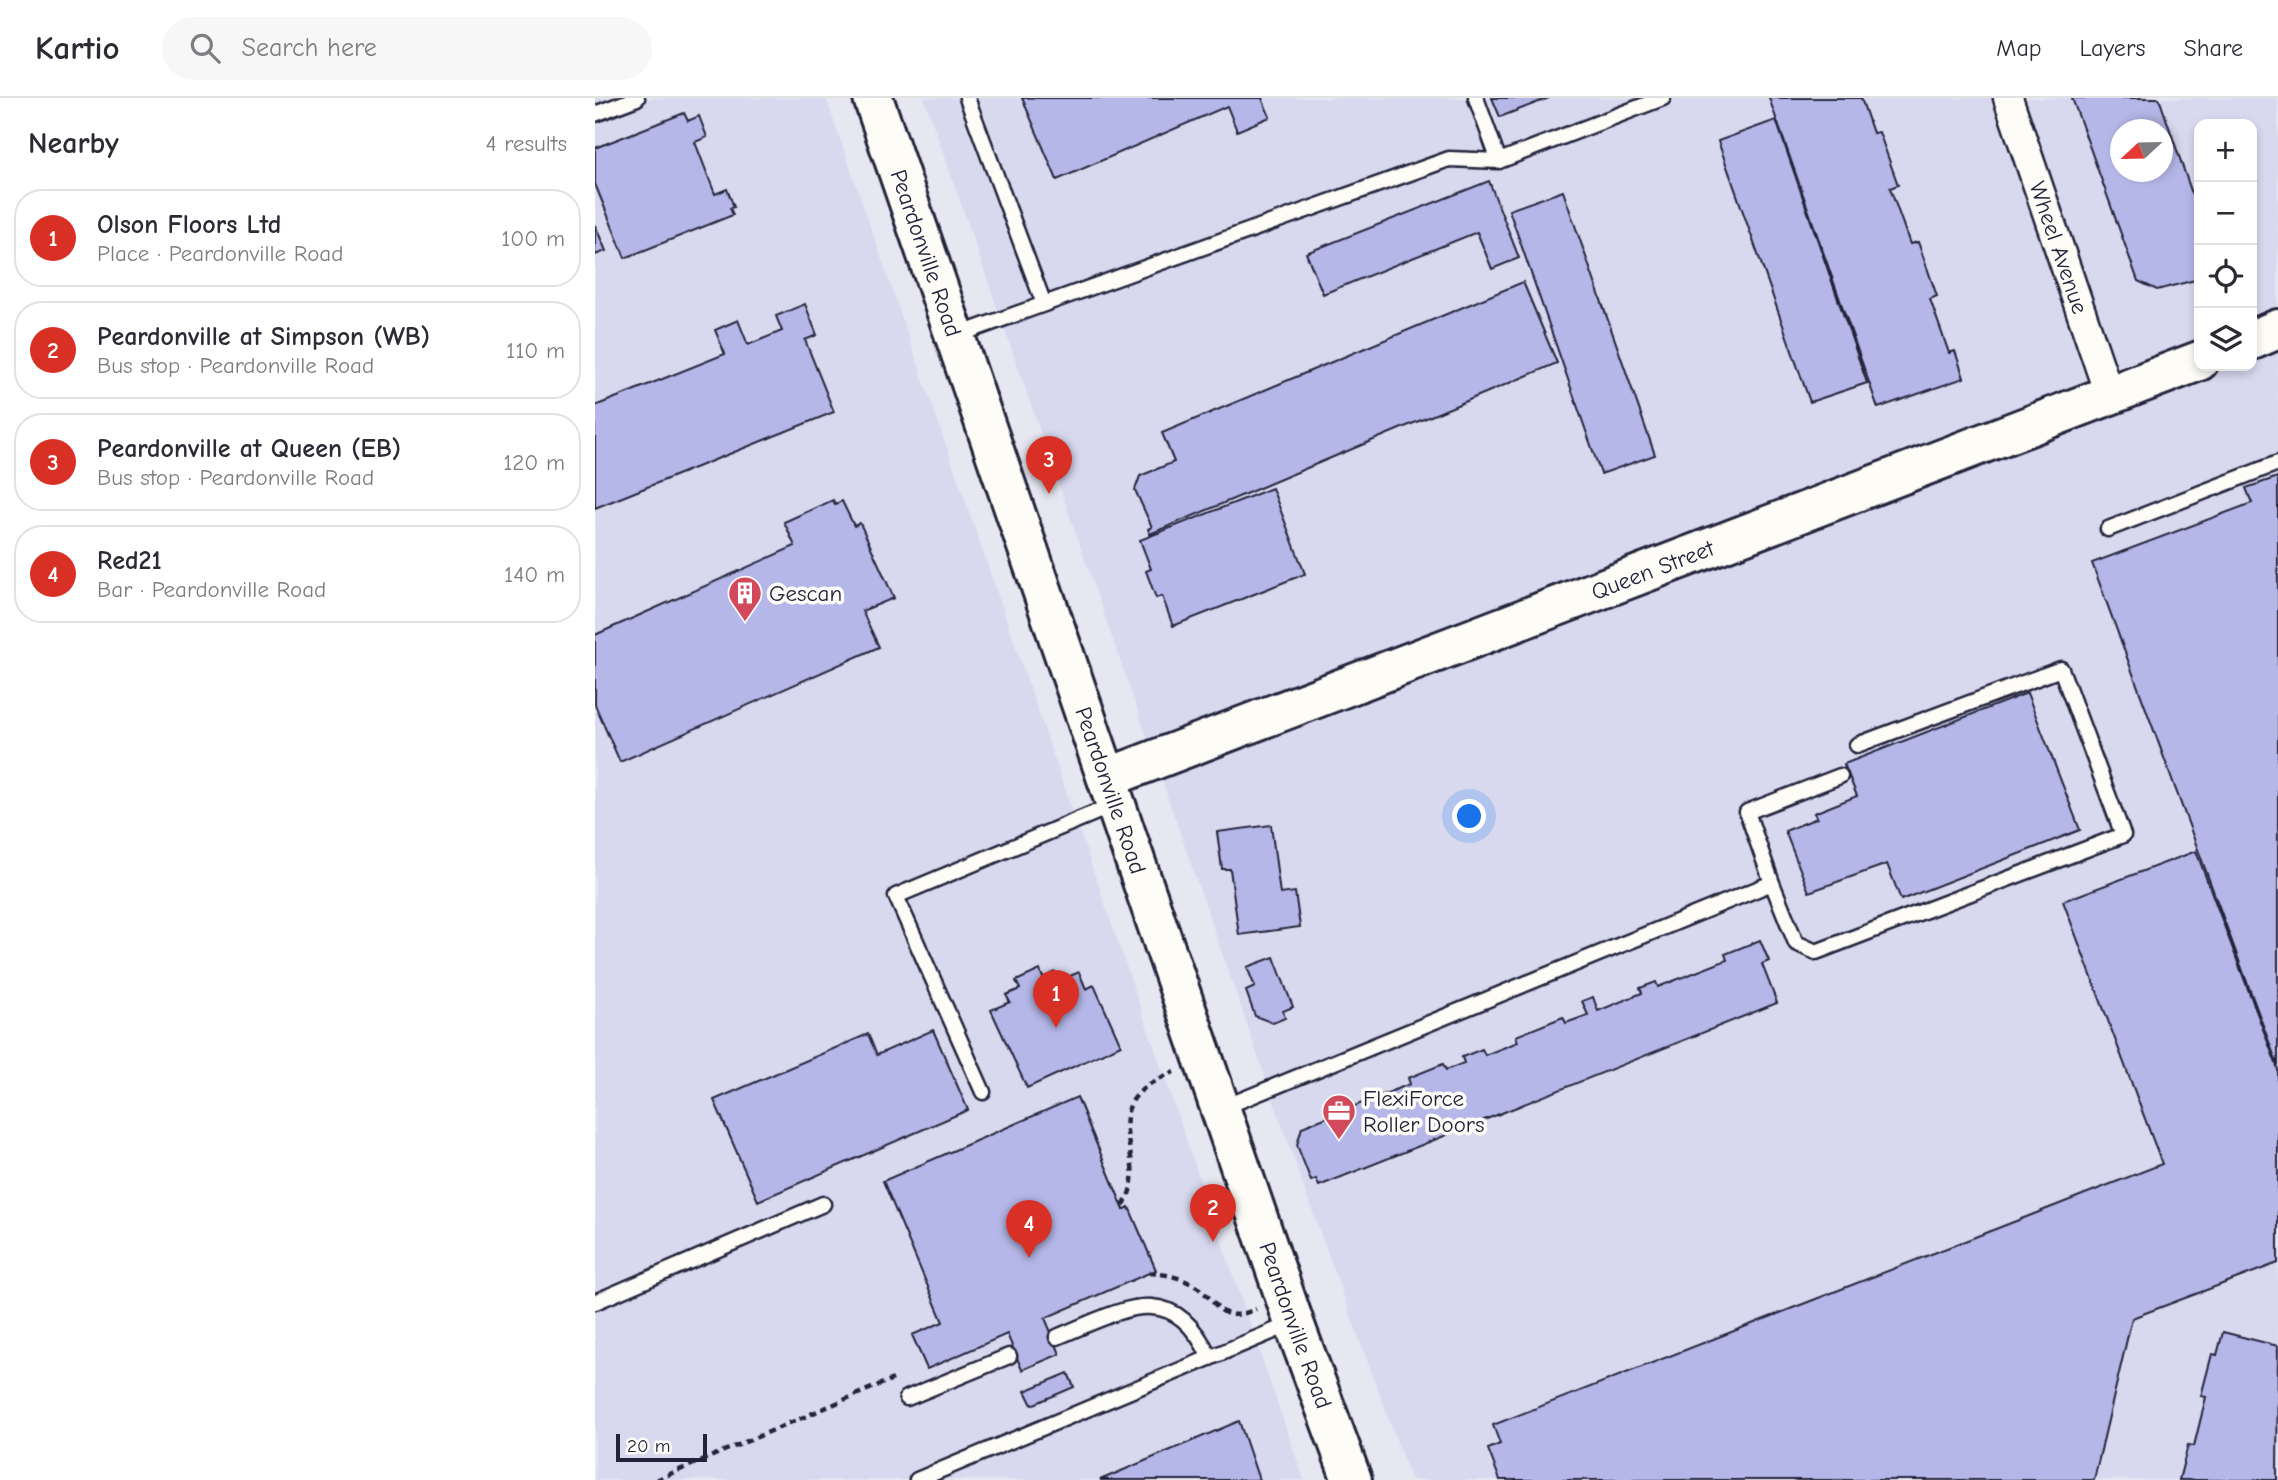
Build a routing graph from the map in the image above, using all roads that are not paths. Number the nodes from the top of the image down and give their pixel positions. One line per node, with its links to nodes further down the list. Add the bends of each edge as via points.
1 (637, 98): 7 (lane)
2 (873, 98): 11 (main road, Peardonville Road)
3 (967, 98): 9 (lane)
4 (1476, 98): 8 (lane)
5 (1663, 98): 8 (lane)
6 (2008, 98): 14 (street, Wheel Avenue)
7 (595, 114)
8 (1499, 161): 9 (lane, via 1450,159)
9 (1044, 304): 11 (lane)
10 (2278, 330): 12 (main road)
11 (955, 336): 19 (main road, Peardonville Road)
12 (2257, 338)
13 (2194, 363): 14 (main road, Queen Street)
14 (2110, 397): 19 (main road, Queen Street)
15 (2278, 463): 16 (lane)
16 (2108, 529)
17 (1857, 745): 20 (lane, via 2061,669 2123,835 1816,952 1796,943)
18 (1840, 776): 20 (lane, via 1747,812)
19 (1112, 791): 21 (lane, via 896,896); 22 (main road, Peardonville Road)
20 (1772, 883): 22 (lane)
21 (983, 1093)
22 (1221, 1109): 25 (main road, Peardonville Road)
23 (823, 1204): 24 (lane)
24 (595, 1303)
25 (1290, 1310): 28 (lane); 30 (main road, Peardonville Road)
26 (1057, 1337): 28 (lane, via 1130,1307 1156,1307 1178,1314 1198,1332)
27 (1009, 1356): 29 (lane)
28 (1210, 1358): 31 (lane)
29 (907, 1398)
30 (1352, 1472)
31 (917, 1480)

